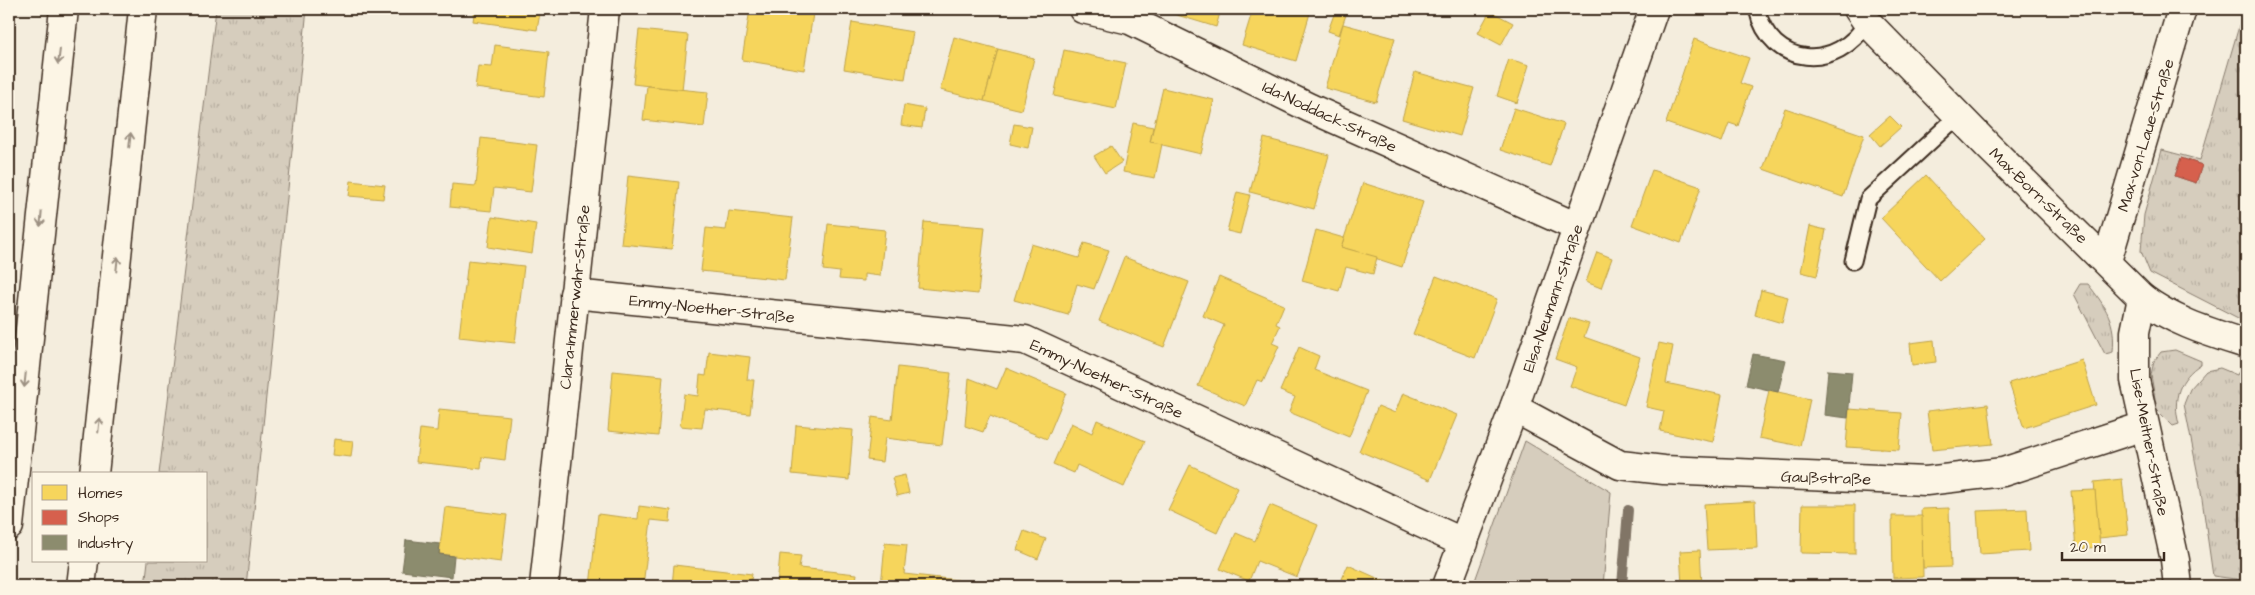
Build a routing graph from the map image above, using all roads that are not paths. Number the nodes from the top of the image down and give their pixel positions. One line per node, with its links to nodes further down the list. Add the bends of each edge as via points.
1 (64, 9): 19 (main road, one-way to 19)
2 (143, 9): 18 (main road, one-way to 2)
3 (605, 9): 13 (main road, Clara-Immerwahr-Straße)
4 (1083, 9): 10 (main road, Ida-Noddack-Straße, via 1130,20 1310,108)
5 (1654, 9): 10 (main road, Elsa-Neumann-Straße)
6 (1758, 9): 8 (lane, via 1766,32 1777,44 1790,52 1820,57 1848,46 1859,35)
7 (2182, 9): 12 (main road, Max-von-Laue-Straße)
8 (1862, 15): 9 (main road, Max-Born-Straße)
9 (1958, 116): 11 (lane, via 1868,198); 12 (main road, Max-Born-Straße)
10 (1577, 227): 16 (main road, Elsa-Neumann-Straße)
11 (1853, 261)
12 (2107, 261): 14 (main road, Max-Born-Straße)
13 (574, 294): 20 (main road, Emmy-Noether-Straße, via 1025,340); 23 (main road, Clara-Immerwahr-Straße)
14 (2142, 298): 15 (main road, Max-Born-Straße, via 2181,322); 17 (main road, Lise-Meitner-Straße, via 2134,351 2135,380)
15 (2246, 344)
16 (1514, 408): 17 (main road, Gaußstraße, via 1620,465 1926,481 2003,472); 20 (main road, Elsa-Neumann-Straße)
17 (2144, 426): 25 (main road, Lise-Meitner-Straße)
18 (94, 472)
19 (9, 526)
20 (1464, 543): 24 (main road, Elsa-Neumann-Straße)
21 (84, 562): 22 (main road)
22 (82, 586)
23 (544, 586)
24 (1447, 586)
25 (2178, 586)

